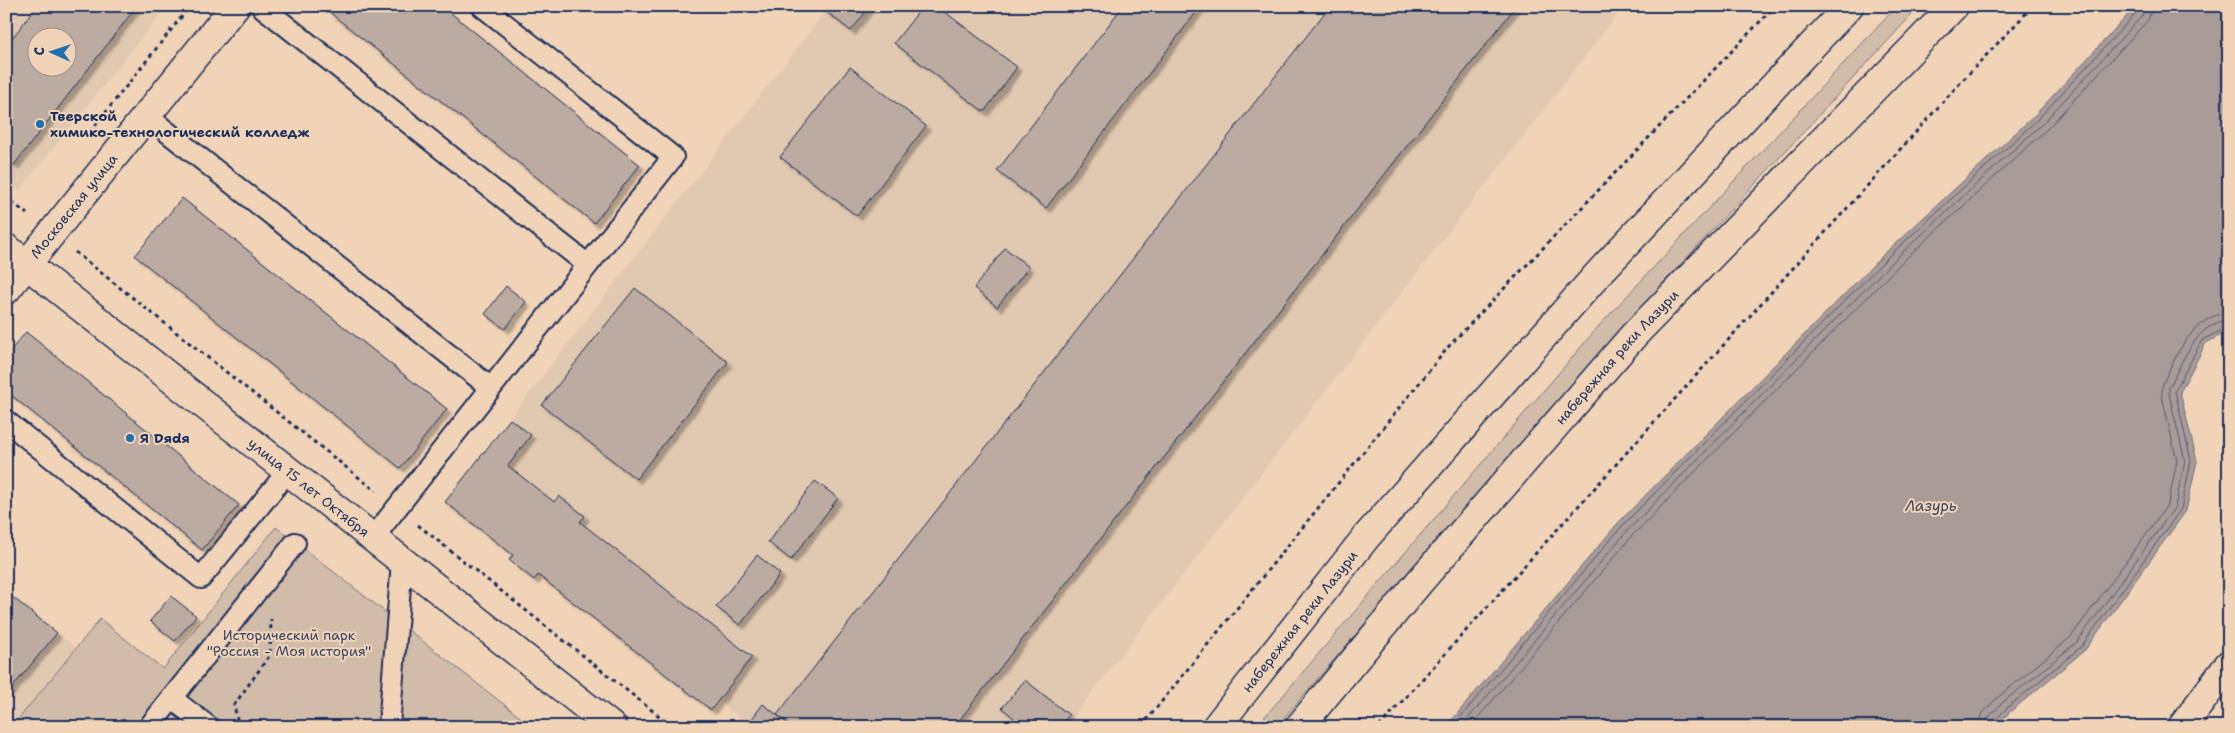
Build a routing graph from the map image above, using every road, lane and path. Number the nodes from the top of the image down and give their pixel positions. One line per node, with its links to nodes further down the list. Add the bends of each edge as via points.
1 (190, 6): 10 (path)
2 (235, 6): 9 (main road, Московская улица)
3 (261, 6): 15 (lane)
4 (482, 6): 15 (lane, via 673,157)
5 (1775, 6): 33 (path, via 1450,345)
6 (1849, 6): 34 (main road, набережная реки Лазури, via 1599,273 1367,536)
7 (1954, 6): 35 (main road, набережная реки Лазури, via 1634,335 1421,580)
8 (2034, 6): 36 (path, via 1953,91)
9 (147, 116): 13 (main road, Московская улица); 17 (lane)
10 (87, 136)
11 (32, 205): 12 (path)
12 (19, 220)
13 (52, 234): 14 (main road, Московская улица); 20 (path)
14 (17, 256): 16 (main road, Московская улица); 19 (main road, улица 15 лет Октября)
15 (588, 265): 17 (lane)
16 (6, 290)
17 (492, 388): 20 (lane)
18 (6, 421): 19 (lane, via 201,578)
19 (288, 471): 21 (main road, улица 15 лет Октября)
20 (397, 508): 21 (lane); 32 (path)
21 (373, 538): 23 (main road, улица 15 лет Октября)
22 (295, 543): 26 (lane)
23 (402, 562): 30 (lane); 31 (main road, улица 15 лет Октября)
24 (271, 610): 29 (path, via 270,654 234,705 238,724)
25 (2229, 664): 37 (main road)
26 (172, 698): 27 (lane); 28 (lane)
27 (149, 727)
28 (209, 727)
29 (242, 727)
30 (389, 727)
31 (612, 727)
32 (673, 727)
33 (1141, 727)
34 (1216, 727)
35 (1299, 727)
36 (1379, 727)
37 (2182, 727)

